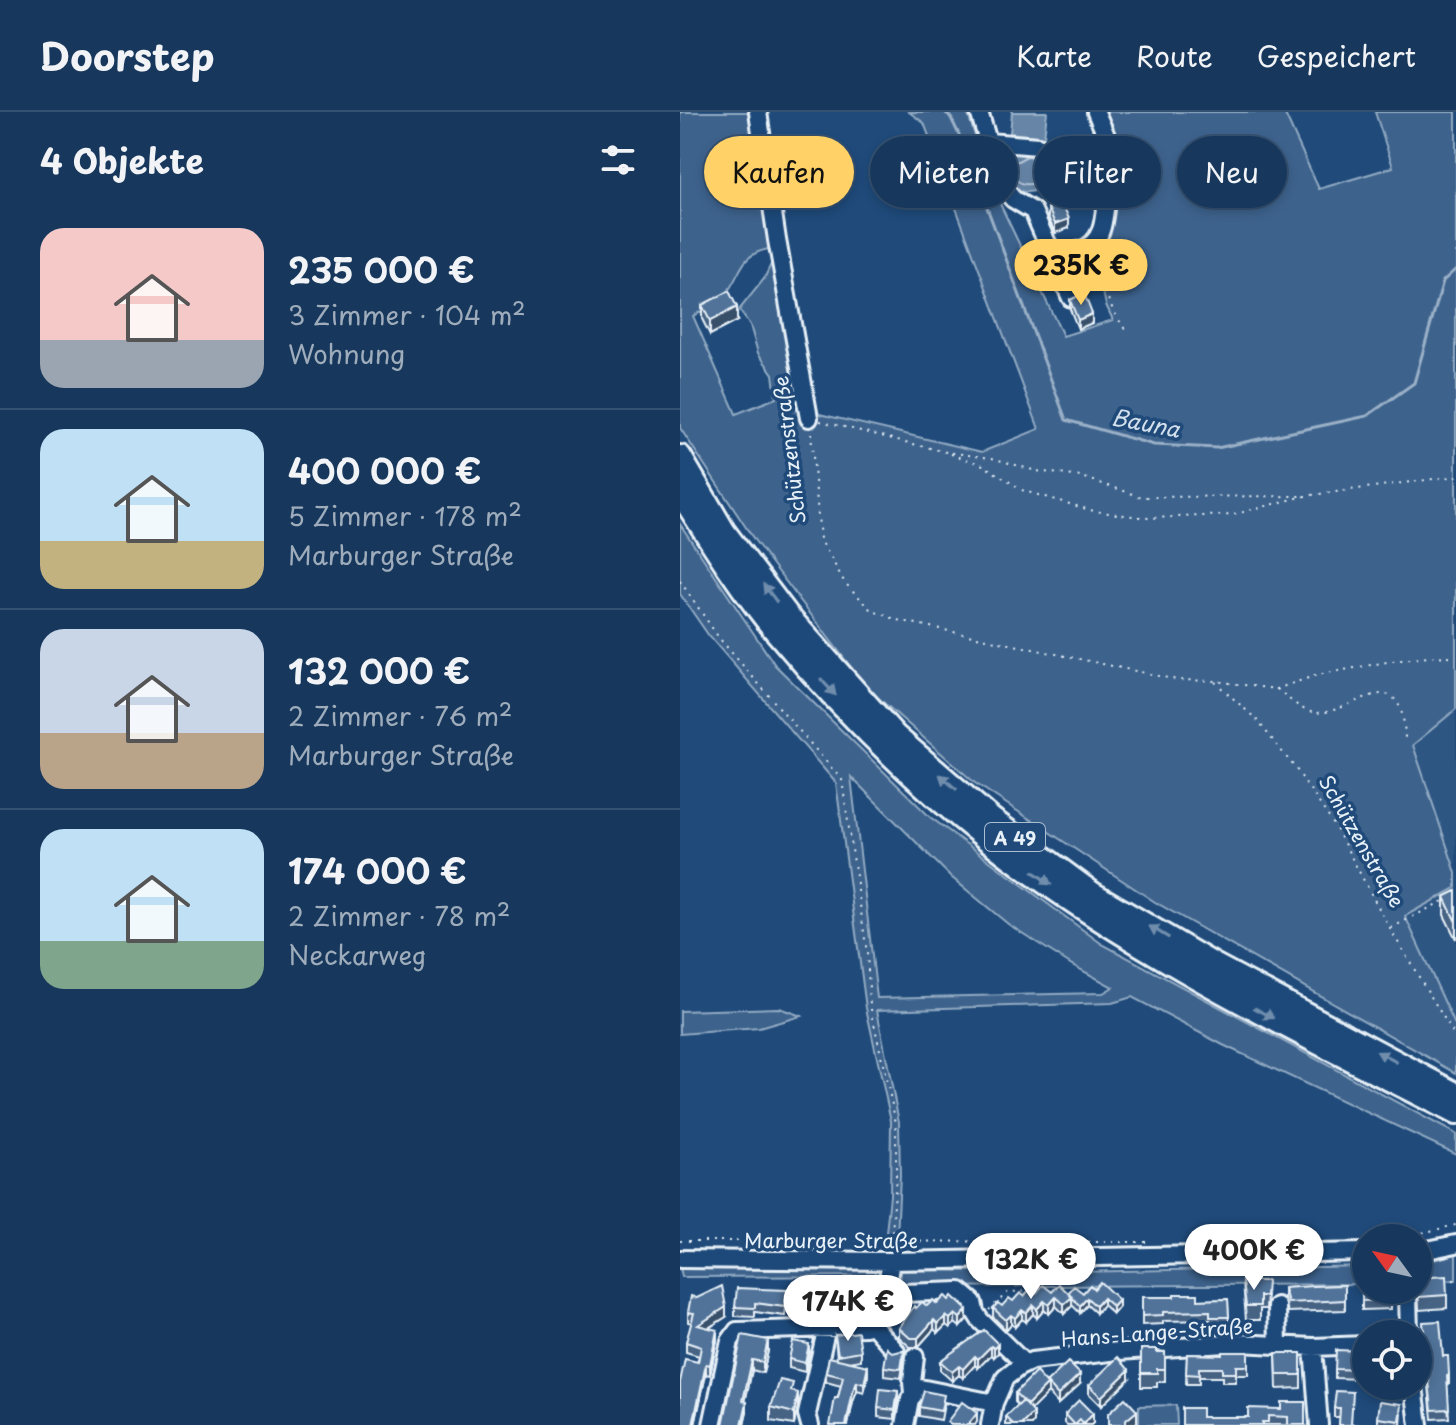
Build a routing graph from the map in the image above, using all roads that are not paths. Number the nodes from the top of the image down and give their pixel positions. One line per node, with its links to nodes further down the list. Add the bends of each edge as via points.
1 (758, 112): 8 (street, Schützenstraße)
2 (979, 112): 4 (street)
3 (1096, 112): 6 (street, via 1110,151 1101,231 1073,254)
4 (986, 136)
5 (1018, 202): 6 (street, via 1033,211)
6 (1049, 247): 7 (street)
7 (1071, 298)
8 (809, 418)
9 (680, 457): 11 (highway, A 49, one-way to 9, via 1093,894 991,819 895,736 787,615 724,532)
10 (680, 492): 12 (highway, A 49, one-way to 12, via 775,630 893,758 987,839 1088,911 1205,982)
11 (1456, 1094)
12 (1456, 1113)
13 (1456, 1244): 14 (street)
14 (1432, 1249)
15 (1352, 1252): 17 (street, Marburger Straße)
16 (680, 1259): 17 (street, Marburger Straße)
17 (891, 1261): 20 (street, via 882,1313)
18 (897, 1300): 27 (street, via 904,1293 960,1291 973,1302 980,1320)
19 (1277, 1306): 22 (street)
20 (872, 1324): 21 (street); 25 (street)
21 (826, 1331): 31 (street, via 737,1331 730,1341); 32 (street, via 807,1414)
22 (1278, 1345): 24 (street, Hans-Lange-Straße); 27 (street, Hans-Lange-Straße, via 1119,1351)
23 (1352, 1346): 24 (street, Hans-Lange-Straße)
24 (1313, 1347): 35 (street)
25 (896, 1351)
26 (915, 1357): 28 (street)
27 (1025, 1364): 30 (street, via 1005,1378)
28 (913, 1393): 30 (street, via 920,1388); 33 (street)
29 (1416, 1400): 36 (street)
30 (994, 1403): 34 (street)
31 (712, 1425)
32 (810, 1425)
33 (905, 1425)
34 (990, 1425)
35 (1319, 1425)
36 (1419, 1425)

